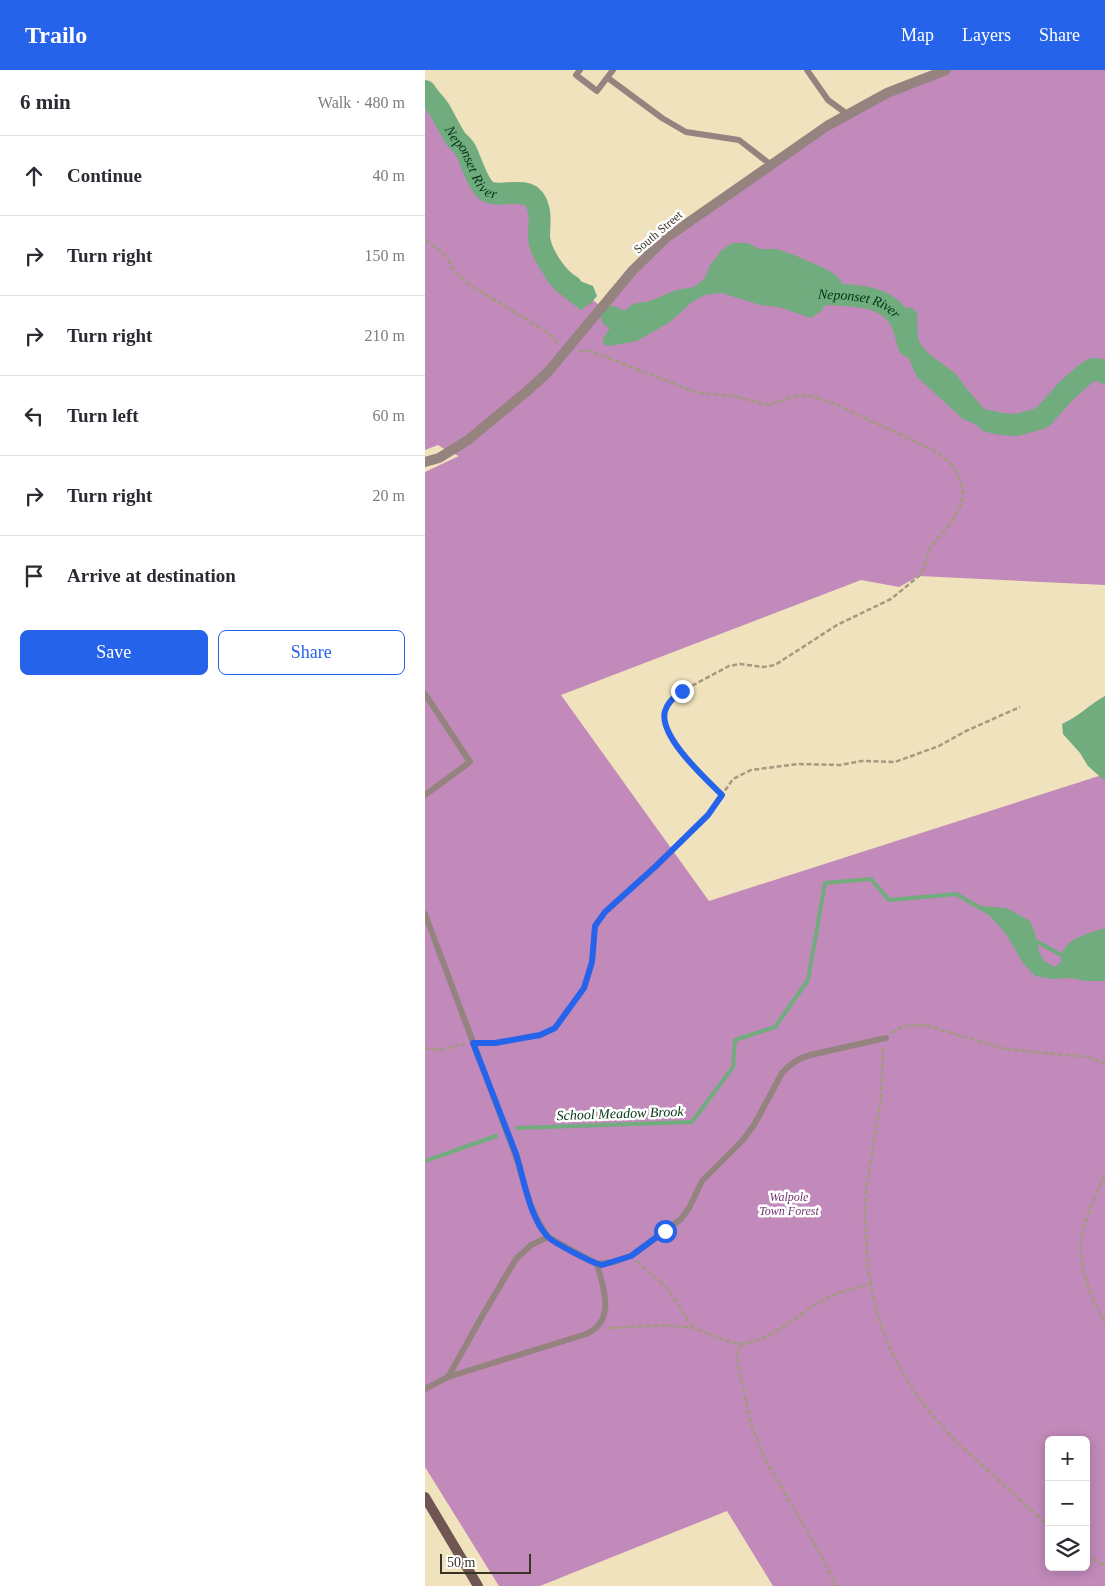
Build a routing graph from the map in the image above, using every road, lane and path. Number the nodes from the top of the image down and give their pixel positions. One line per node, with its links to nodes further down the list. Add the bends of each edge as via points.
1 (580, 70): 5 (lane, via 576,76 597,92)
2 (613, 70): 5 (lane)
3 (807, 70): 6 (lane, via 828,100)
4 (945, 70): 6 (street, South Street, via 887,93)
5 (608, 78): 7 (lane, via 686,132 739,140)
6 (847, 114): 7 (street, South Street)
7 (770, 164): 9 (street, South Street, via 666,238 619,286)
8 (425, 240): 9 (path, via 439,250 455,272 473,287 548,333)
9 (566, 351): 10 (street, South Street, via 547,373 488,425 449,452); 14 (path, via 589,351 698,393 733,396 768,405 799,395 811,396 933,450 957,472 963,491 961,505 930,548 919,576 891,600 837,625 775,666 729,666 670,701 664,713 669,733 688,762)
10 (425, 462)
11 (425, 694): 13 (lane, via 470,762)
12 (1020, 707): 14 (path, via 939,746 895,762 862,760 840,765 797,764 751,770 733,778)
13 (425, 795)
14 (722, 795): 17 (path, via 708,815 605,912 595,926 592,962 584,988 555,1028 540,1035 495,1043)
15 (425, 914): 17 (lane)
16 (886, 1038): 19 (path, via 904,1026 925,1025 1005,1049 1087,1057); 22 (lane, via 810,1055 789,1065 754,1125 702,1180 681,1219); 24 (path, via 882,1050 881,1099 866,1189)
17 (473, 1043): 18 (path, via 440,1050); 21 (lane, via 534,1213)
18 (425, 1048)
19 (1105, 1063)
20 (1105, 1176): 25 (path, via 1089,1212 1081,1242 1084,1275)
21 (548, 1237): 23 (lane); 29 (lane, via 531,1245 516,1259)
22 (631, 1256): 23 (lane); 26 (path, via 668,1289)
23 (597, 1264): 27 (lane, via 605,1311)
24 (871, 1284): 28 (path, via 826,1298 766,1337); 32 (path, via 879,1326 908,1383 951,1436)
25 (1105, 1322)
26 (693, 1328): 27 (path); 28 (path)
27 (596, 1329): 29 (lane)
28 (741, 1344): 36 (path, via 738,1365 752,1427)
29 (448, 1377): 30 (lane)
30 (425, 1389)
31 (425, 1497): 35 (main road)
32 (1045, 1522)
33 (1090, 1557): 34 (path)
34 (1105, 1566)
35 (478, 1586)
36 (836, 1586)

